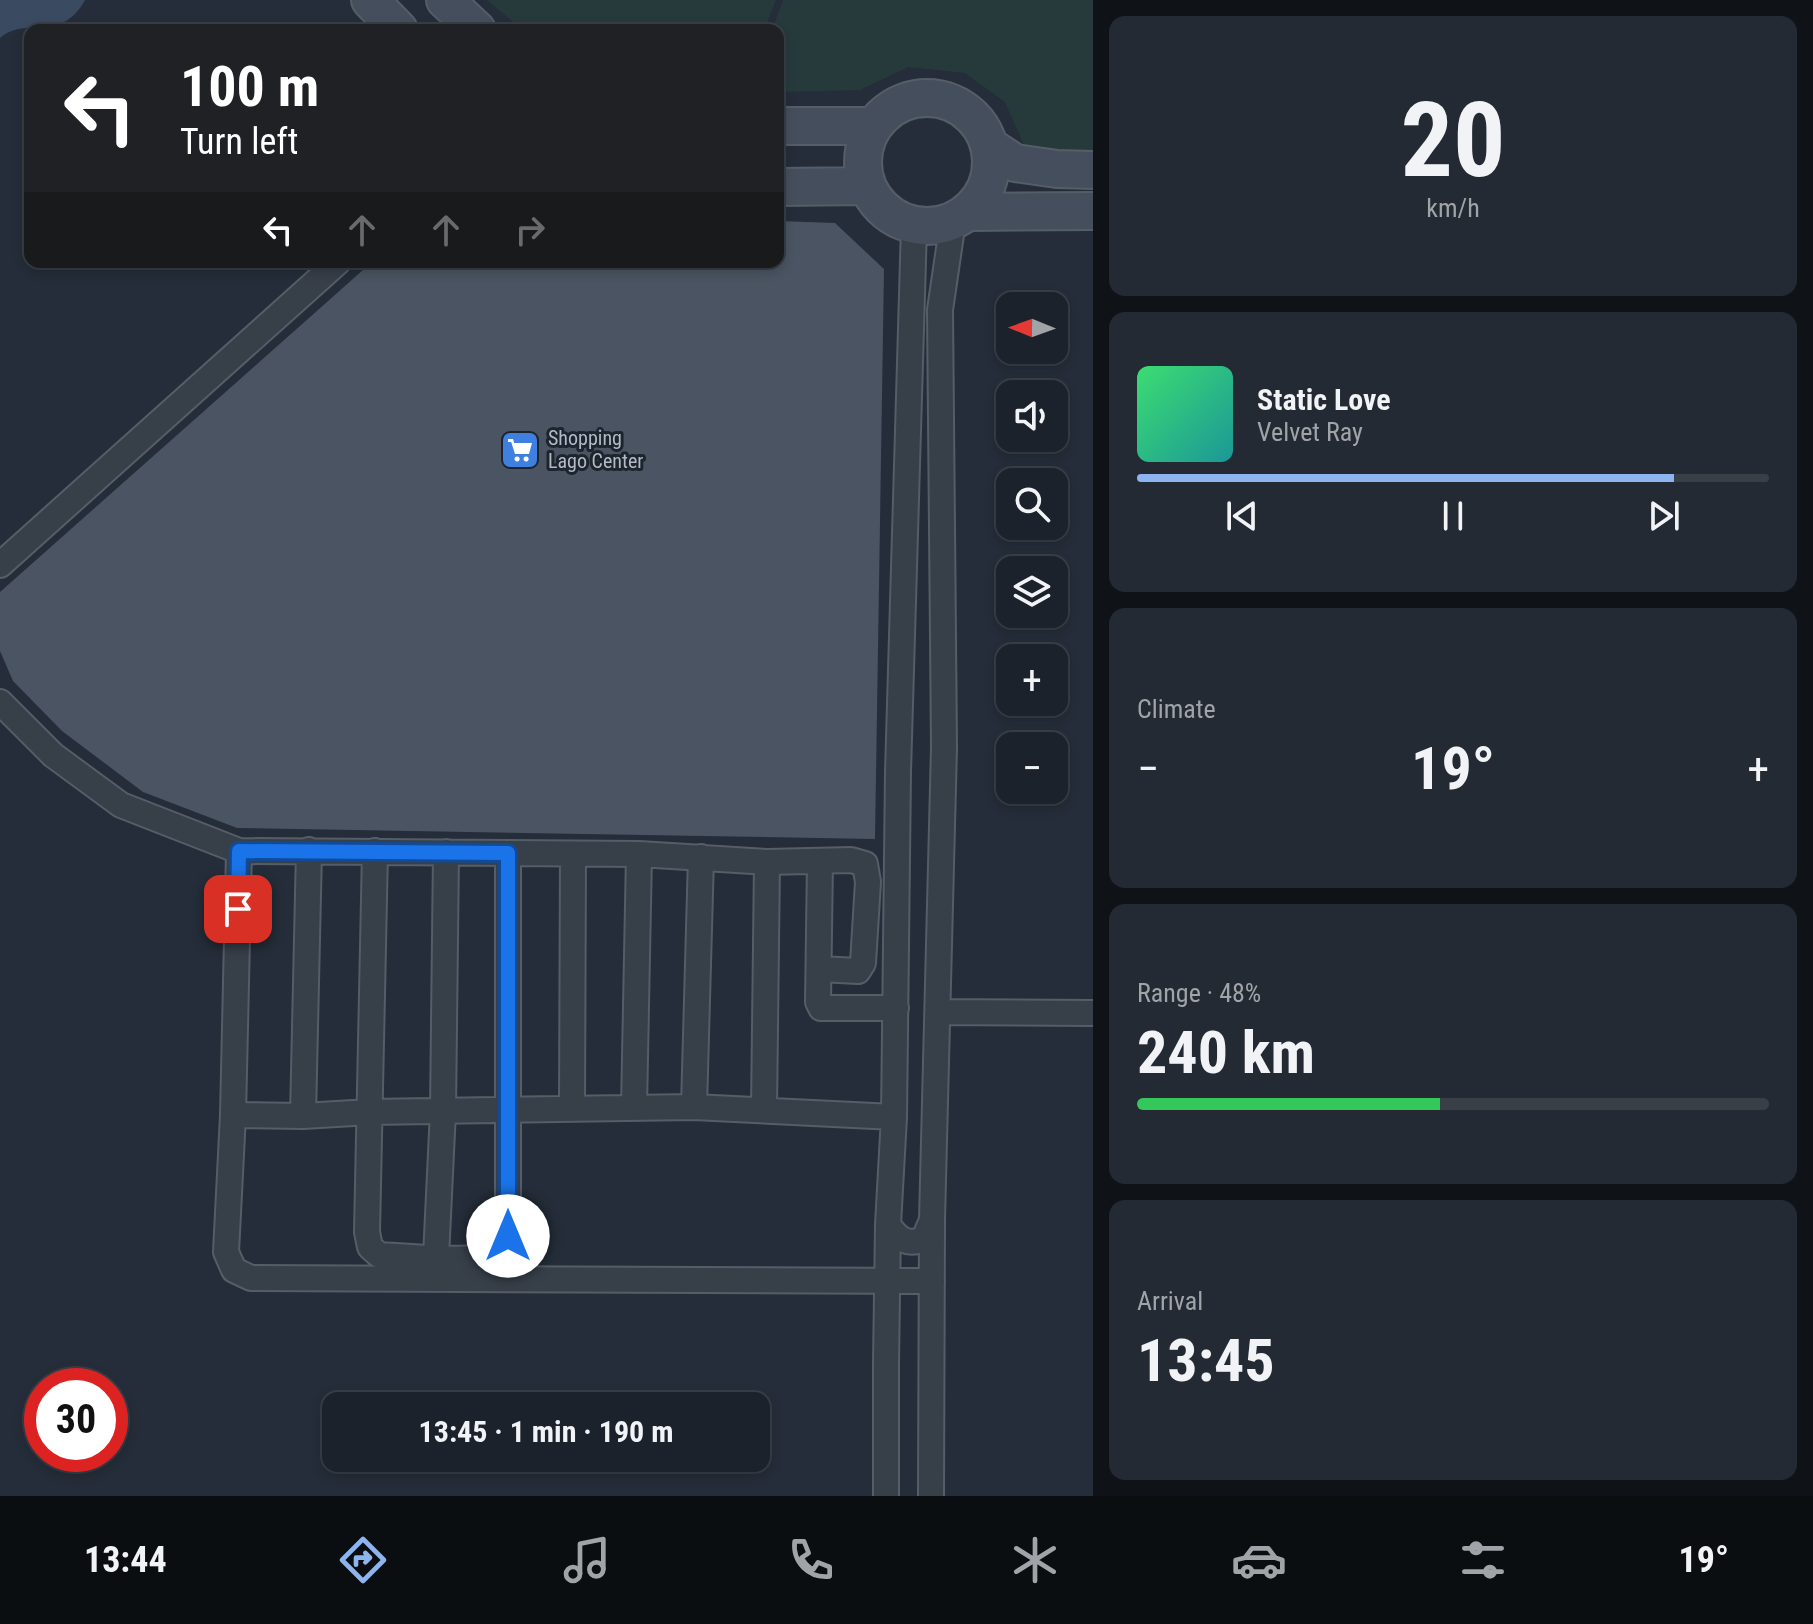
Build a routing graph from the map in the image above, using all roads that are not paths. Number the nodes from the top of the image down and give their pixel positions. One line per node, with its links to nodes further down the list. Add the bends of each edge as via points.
1 (370, 0): 3 (main road)
2 (445, 0): 4 (main road)
3 (393, 24)
4 (471, 24)
5 (784, 126): 6 (main road)
6 (874, 126): 7 (main road, via 903,102 939,99 971,115); 9 (main road, via 864,156)
7 (989, 146): 8 (main road, via 1015,163); 12 (main road, via 987,184)
8 (1093, 170)
9 (867, 186): 10 (main road); 13 (main road, via 878,205)
10 (784, 187)
11 (1093, 211): 12 (main road)
12 (960, 217): 13 (main road); 29 (street, via 940,310 944,747)
13 (914, 226): 28 (street)
14 (331, 268): 15 (street)
15 (0, 565)
16 (0, 702): 18 (street, via 53,755 121,805)
17 (309, 850): 18 (street); 19 (street); 39 (street)
18 (239, 851): 38 (street)
19 (375, 851): 20 (street); 37 (street)
20 (446, 852): 21 (street); 36 (street)
21 (508, 853): 23 (street); 34 (street)
22 (639, 854): 23 (street); 24 (street); 32 (street)
23 (573, 855): 33 (street)
24 (701, 857): 26 (street); 31 (street)
25 (820, 861): 26 (street); 27 (street); 27 (street, via 865,864 868,882 863,963 858,971)
26 (767, 862): 35 (street)
27 (820, 969): 28 (street, via 821,1008)
28 (896, 1008): 40 (street)
29 (938, 1012): 30 (street); 41 (street)
30 (1093, 1013)
31 (694, 1107): 32 (street); 35 (street)
32 (634, 1108): 33 (street)
33 (572, 1109): 34 (street)
34 (507, 1110): 36 (street); 43 (street, via 508,1236 475,1258)
35 (764, 1110): 40 (street)
36 (443, 1111): 37 (street); 43 (street)
37 (370, 1112): 39 (street); 43 (street, via 370,1247 379,1255)
38 (233, 1115): 39 (street); 44 (street, via 226,1252 234,1270 251,1278)
39 (303, 1116)
40 (894, 1117): 42 (street)
41 (932, 1220): 42 (street, via 924,1239 915,1243 897,1237); 45 (street)
42 (888, 1225): 44 (street)
43 (436, 1257)
44 (887, 1281): 45 (street); 46 (street)
45 (932, 1281): 47 (street)
46 (886, 1496)
47 (931, 1496)

